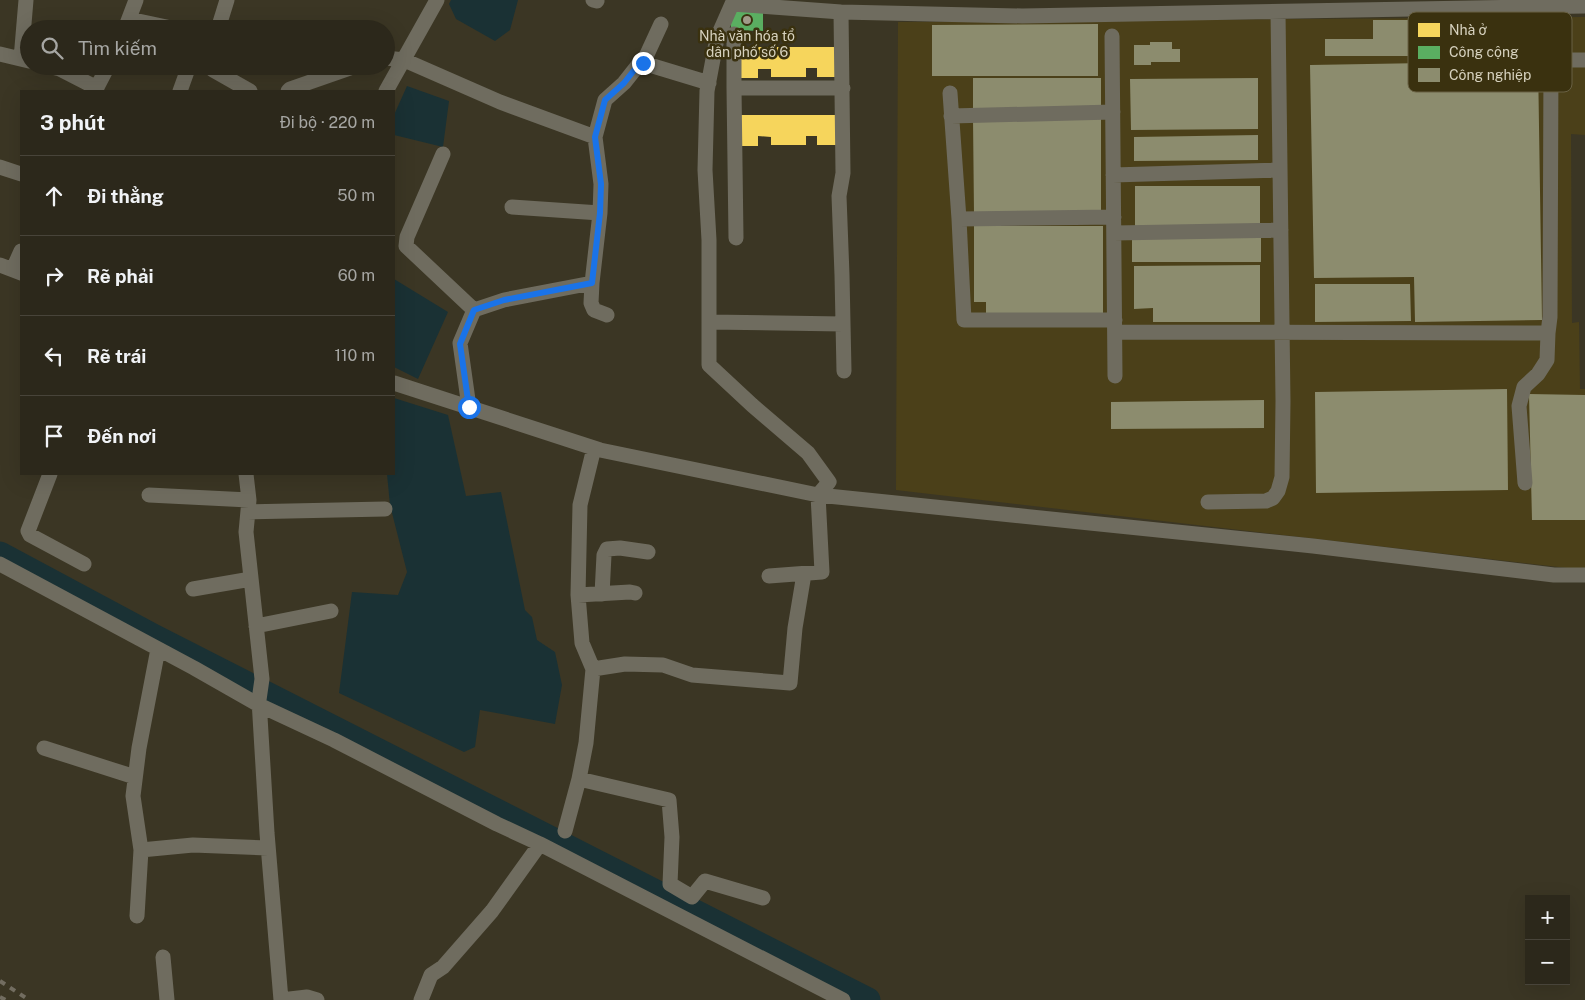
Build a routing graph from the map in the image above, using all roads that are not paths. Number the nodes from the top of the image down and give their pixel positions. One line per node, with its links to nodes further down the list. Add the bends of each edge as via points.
1 (26, 0): 12 (street)
2 (136, 0): 13 (street)
3 (227, 0): 14 (street)
4 (437, 0): 21 (street)
5 (731, 2): 11 (street); 30 (street, via 716,38)
6 (1506, 4): 7 (street); 9 (street)
7 (1373, 5): 10 (street)
8 (1241, 6): 10 (street); 11 (street, via 1022,16)
9 (1585, 6)
10 (1284, 8): 45 (street)
11 (841, 12): 32 (street)
12 (26, 20)
13 (128, 20)
14 (221, 20)
15 (661, 24): 24 (street)
16 (734, 34): 31 (street)
17 (1112, 36): 40 (street)
18 (0, 54): 19 (street)
19 (20, 59)
20 (395, 59): 21 (street)
21 (404, 60): 37 (street); 42 (street, via 500,102)
22 (1572, 60): 23 (street)
23 (1585, 60)
24 (643, 63): 30 (street); 42 (street, via 605,100)
25 (69, 75): 33 (street)
26 (104, 75): 33 (street)
27 (186, 75): 34 (street)
28 (222, 75): 35 (street)
29 (330, 75): 36 (street)
30 (709, 83): 60 (street, via 705,170)
31 (734, 88): 32 (street); 54 (street)
32 (843, 88): 61 (street, via 843,173 839,196)
33 (96, 90)
34 (180, 90)
35 (248, 90)
36 (289, 90)
37 (387, 90)
38 (950, 92): 41 (street)
39 (1551, 92): 64 (street)
40 (1113, 112): 41 (street); 47 (street)
41 (951, 116): 51 (street)
42 (595, 137): 49 (street, via 601,184)
43 (443, 154): 58 (street, via 406,246)
44 (0, 167): 46 (street)
45 (1280, 170): 47 (street); 52 (street)
46 (20, 174)
47 (1113, 175): 50 (street)
48 (512, 207): 49 (street)
49 (600, 213): 57 (street)
50 (1114, 217): 51 (street); 53 (street)
51 (959, 219): 62 (street, via 964,320)
52 (1281, 230): 53 (street); 63 (street)
53 (1114, 233): 62 (street)
54 (736, 238)
55 (20, 253): 56 (street)
56 (12, 269)
57 (592, 283): 58 (street, via 504,300); 59 (street, via 594,310)
58 (474, 310): 68 (street, via 460,344)
59 (607, 315)
60 (709, 322): 61 (street); 74 (street, via 709,365 808,453 829,482)
61 (843, 324): 65 (street)
62 (1115, 326): 63 (street); 66 (street)
63 (1282, 333): 64 (street); 75 (street, via 1282,477 1278,491 1266,501)
64 (1548, 334): 72 (street, via 1547,360 1524,387 1519,406)
65 (844, 372)
66 (1115, 376)
67 (395, 383): 68 (street)
68 (469, 407): 69 (street)
69 (594, 448): 74 (street); 88 (street, via 580,505)
70 (50, 475): 80 (street, via 28,531 30,536)
71 (246, 475): 76 (street)
72 (1525, 483)
73 (149, 495): 76 (street)
74 (818, 495): 81 (street, via 822,572); 82 (street, via 1313,546 1554,575)
75 (1208, 502)
76 (249, 506): 77 (street); 84 (street, via 246,532)
77 (385, 509)
78 (648, 552): 87 (street, via 607,549)
79 (0, 564): 91 (street)
80 (84, 564)
81 (804, 574): 83 (street); 92 (street, via 790,683 692,675 663,665 625,664)
82 (1585, 575)
83 (769, 576)
84 (251, 579): 85 (street); 90 (street)
85 (193, 588)
86 (635, 593): 87 (street)
87 (602, 594): 88 (street)
88 (578, 595): 92 (street, via 582,643)
89 (331, 612): 90 (street)
90 (256, 626): 93 (street, via 262,679)
91 (158, 649): 93 (street); 95 (street)
92 (593, 669): 96 (street)
93 (259, 703): 98 (street); 99 (street)
94 (44, 748): 95 (street)
95 (135, 777): 100 (street, via 133,796)
96 (579, 779): 97 (street); 101 (street, via 669,800 672,838 670,884 692,897 705,880)
97 (565, 831)
98 (540, 844): 107 (street, via 492,911 443,967 431,975); 108 (street)
99 (268, 848): 100 (street, via 193,845); 105 (street)
100 (141, 850): 102 (street)
101 (763, 898)
102 (137, 916)
103 (163, 957): 104 (street)
104 (167, 1000)
105 (281, 1000): 106 (street, via 307,997)
106 (317, 1000)
107 (421, 1000)
108 (843, 1000)

